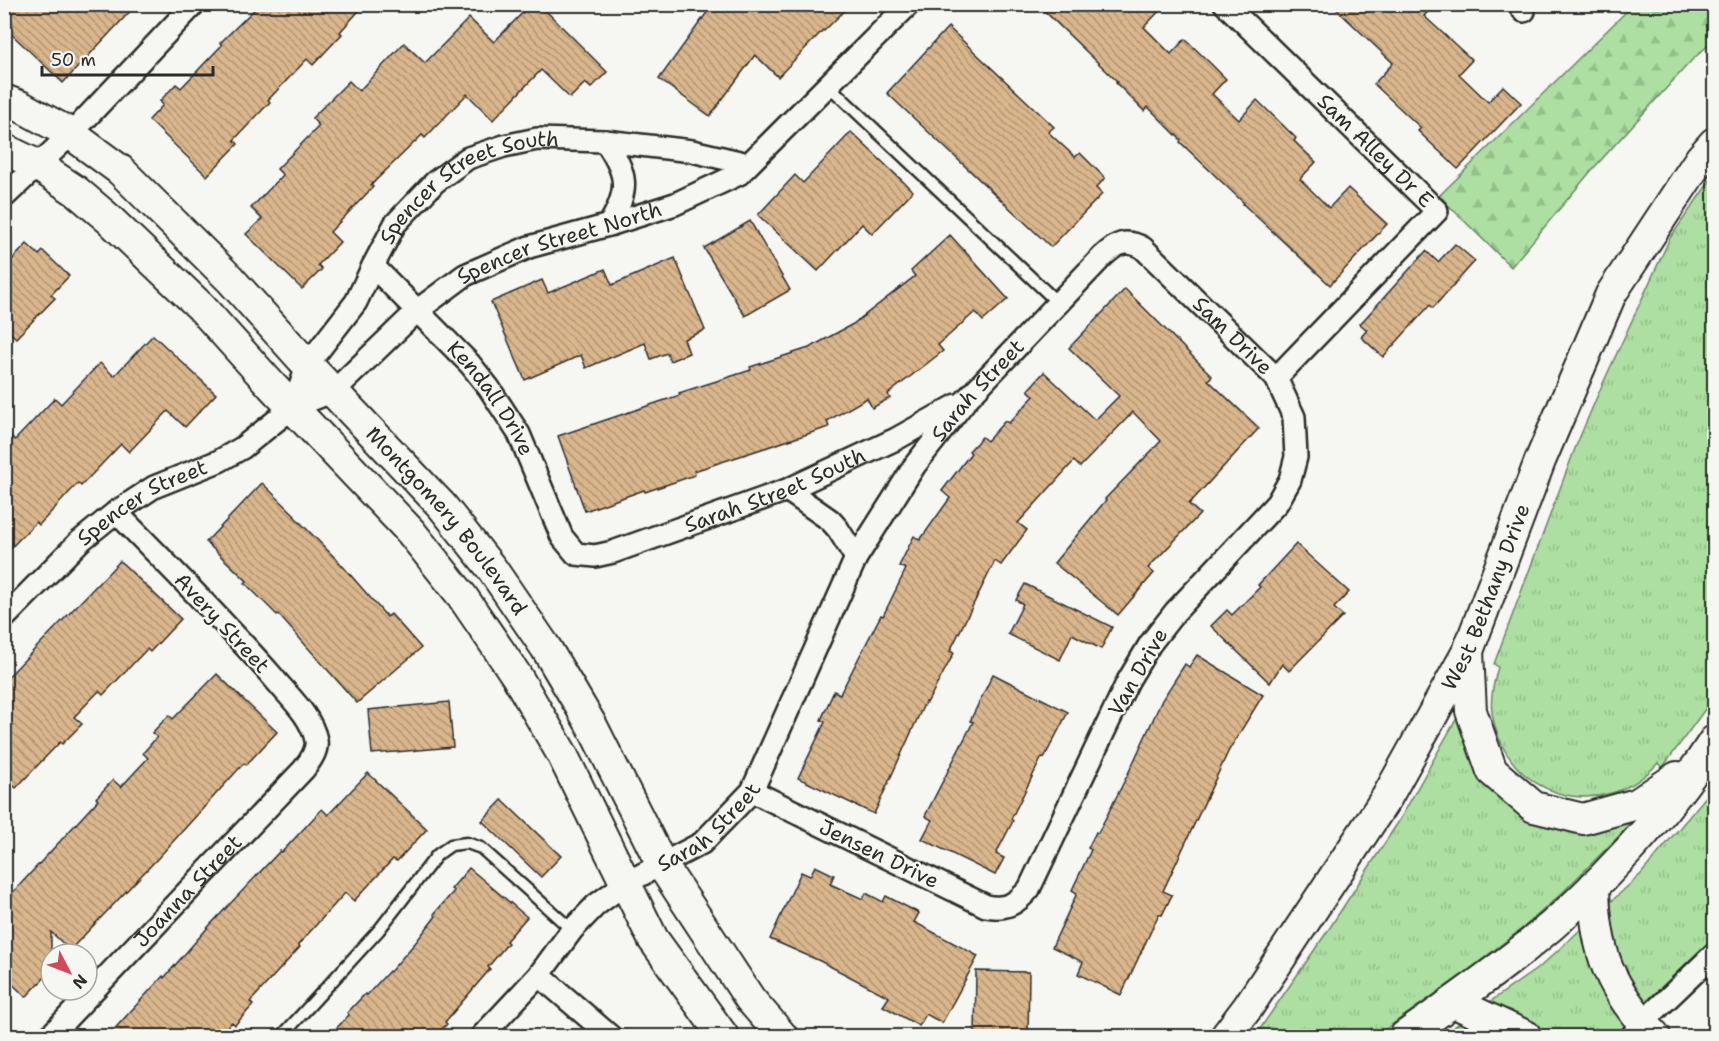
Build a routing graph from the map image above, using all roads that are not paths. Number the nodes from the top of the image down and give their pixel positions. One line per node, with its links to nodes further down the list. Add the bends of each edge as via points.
1 (194, 4): 6 (street)
2 (909, 4): 4 (street)
3 (1226, 4): 19 (street, Sam Alley Dr E, via 1437,211)
4 (829, 86): 10 (street, Spencer Street North); 16 (lane)
5 (4, 100): 6 (street, Montgomery Boulevard)
6 (71, 134): 11 (street); 18 (street, Montgomery Boulevard, via 120,170 230,279)
7 (605, 141): 10 (street, Spencer Street South, via 692,151); 13 (street, via 619,160 624,182 621,205); 15 (street, Spencer Street South, via 537,139 468,159 435,182 395,224)
8 (1714, 143): 29 (street, West Bethany Drive, via 1611,294 1540,461)
9 (4, 149): 11 (street, Montgomery Boulevard)
10 (748, 164): 13 (street, Spencer Street North, via 739,174 675,204)
11 (37, 165): 12 (street); 22 (street, Montgomery Boulevard, via 109,219 201,307)
12 (4, 197)
13 (609, 225): 17 (street, Spencer Street North, via 529,247 465,274)
14 (1125, 243): 16 (street, Sarah Street, via 1114,246); 19 (street, Sam Drive, via 1134,243 1156,260)
15 (373, 266): 17 (street, Kendall Drive); 18 (street, Spencer Street South, via 357,302)
16 (1058, 303): 21 (street, Sarah Street)
17 (418, 310): 20 (street, Spencer Street North); 26 (street, Kendall Drive, via 470,364 505,410 562,537)
18 (308, 364): 20 (street, Montgomery Boulevard); 22 (street, Spencer Street South)
19 (1276, 378): 23 (street, Sam Drive, via 1294,417)
20 (334, 391): 22 (street, Spencer Street North); 33 (street, Montgomery Boulevard, via 442,506 492,569 586,716)
21 (966, 400): 24 (street, Sarah Street South, via 896,439); 27 (street, Sarah Street, via 915,465)
22 (293, 407): 25 (street, Spencer Street, via 242,448 154,487); 34 (street, Montgomery Boulevard, via 411,532 462,597 516,675 562,754)
23 (1296, 457): 36 (street, Van Drive, via 1290,480 1277,503 1150,644 1128,681 1029,889)
24 (787, 490): 26 (street, Sarah Street South, via 613,552 595,556); 27 (street, via 830,520)
25 (116, 512): 28 (street, Spencer Street, via 79,542); 30 (street, Avery Street, via 234,632 299,708)
26 (576, 554)
27 (856, 558): 32 (street, Sarah Street)
28 (4, 618)
29 (1468, 651): 31 (street, via 1471,711 1492,771 1534,807 1583,819 1637,804); 48 (street, West Bethany Drive, via 1387,797)
30 (317, 742): 42 (street, Joanna Street, via 304,769)
31 (1708, 751): 35 (street, via 1649,826)
32 (752, 791): 33 (street, Sarah Street, via 702,843); 36 (street, Jensen Drive, via 986,906)
33 (662, 865): 34 (street, Sarah Street); 47 (street, Montgomery Boulevard, via 750,999)
34 (626, 884): 37 (street, Sarah Street, via 596,905); 46 (street, Montgomery Boulevard, via 653,939)
35 (1594, 886): 40 (street, via 1528,946); 41 (street, via 1594,918 1600,949 1613,982)
36 (1009, 907)
37 (572, 930): 39 (street, Sarah Street); 43 (lane, via 481,848 467,843 451,845 437,855 379,930)
38 (1714, 954): 41 (street)
39 (539, 975): 44 (street, Sarah Street); 45 (street)
40 (1453, 1002): 49 (street); 50 (street)
41 (1643, 1032)
42 (50, 1036)
43 (282, 1036)
44 (482, 1036)
45 (610, 1036)
46 (723, 1036)
47 (782, 1036)
48 (1226, 1036)
49 (1405, 1036)
50 (1526, 1036)

